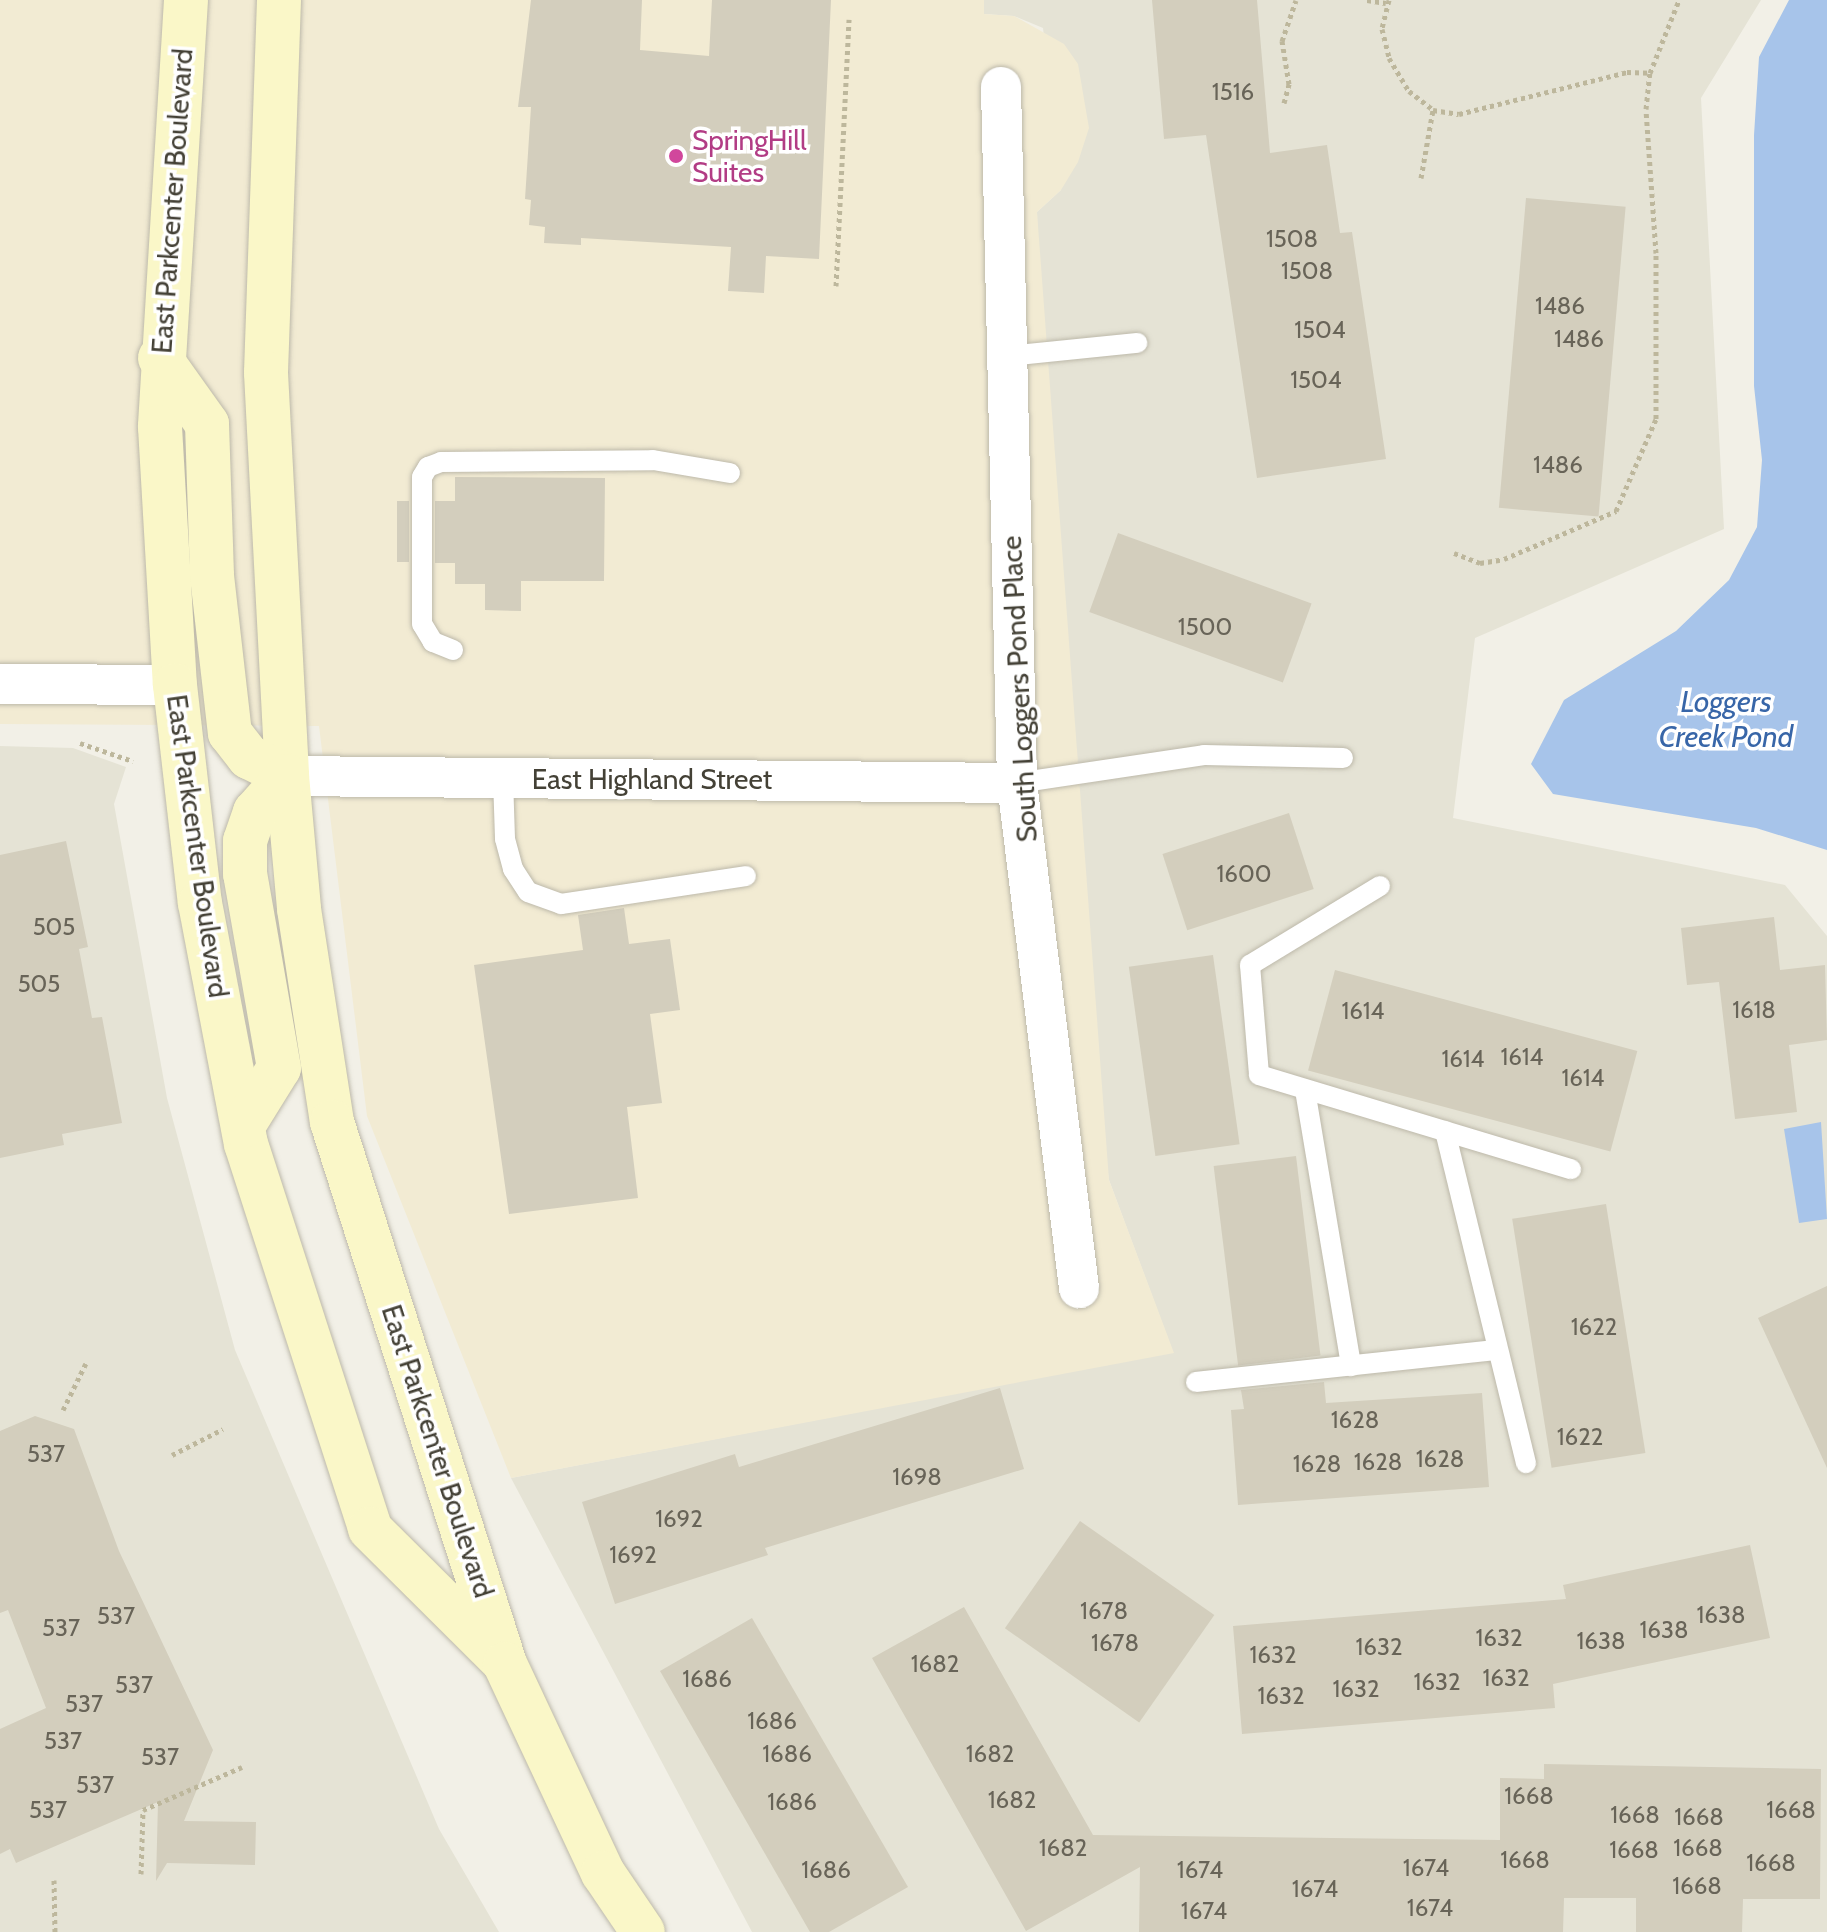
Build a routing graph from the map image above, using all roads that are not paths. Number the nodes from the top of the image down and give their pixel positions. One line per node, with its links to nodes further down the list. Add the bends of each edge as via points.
1 (186, 0): 6 (main road, East Parkcenter Boulevard)
2 (279, 0): 12 (main road, East Parkcenter Boulevard, via 266,373)
3 (1001, 87): 5 (street, South Loggers Pond Place)
4 (1137, 343): 5 (lane)
5 (1008, 356): 14 (street, South Loggers Pond Place)
6 (160, 358): 10 (main road, East Parkcenter Boulevard); 12 (main road, via 207,424 212,576 230,733 249,757)
7 (730, 473): 8 (lane, via 653,460 441,462 428,467 422,477 422,624 433,642)
8 (453, 650)
9 (0, 684): 10 (street)
10 (175, 685): 18 (main road, East Parkcenter Boulevard, via 200,903)
11 (1343, 758): 14 (lane, via 1204,755)
12 (287, 776): 13 (street, East Highland Street); 18 (main road, via 255,812 245,841 245,874 279,1068); 26 (main road, East Parkcenter Boulevard, via 299,909 332,1122)
13 (503, 778): 14 (street, East Highland Street); 15 (lane, via 505,839 513,869 528,892 561,904)
14 (1017, 783): 21 (street, South Loggers Pond Place)
15 (746, 876)
16 (1380, 886): 17 (lane, via 1250,965 1259,1075)
17 (1305, 1090): 19 (lane); 23 (lane)
18 (243, 1126): 26 (main road, East Parkcenter Boulevard, via 370,1529)
19 (1445, 1131): 20 (lane); 22 (lane)
20 (1571, 1169)
21 (1079, 1288)
22 (1497, 1350): 23 (lane); 25 (lane)
23 (1351, 1366): 24 (lane)
24 (1196, 1382)
25 (1526, 1463)
26 (505, 1664): 27 (main road, East Parkcenter Boulevard, via 603,1873)
27 (643, 1932)

